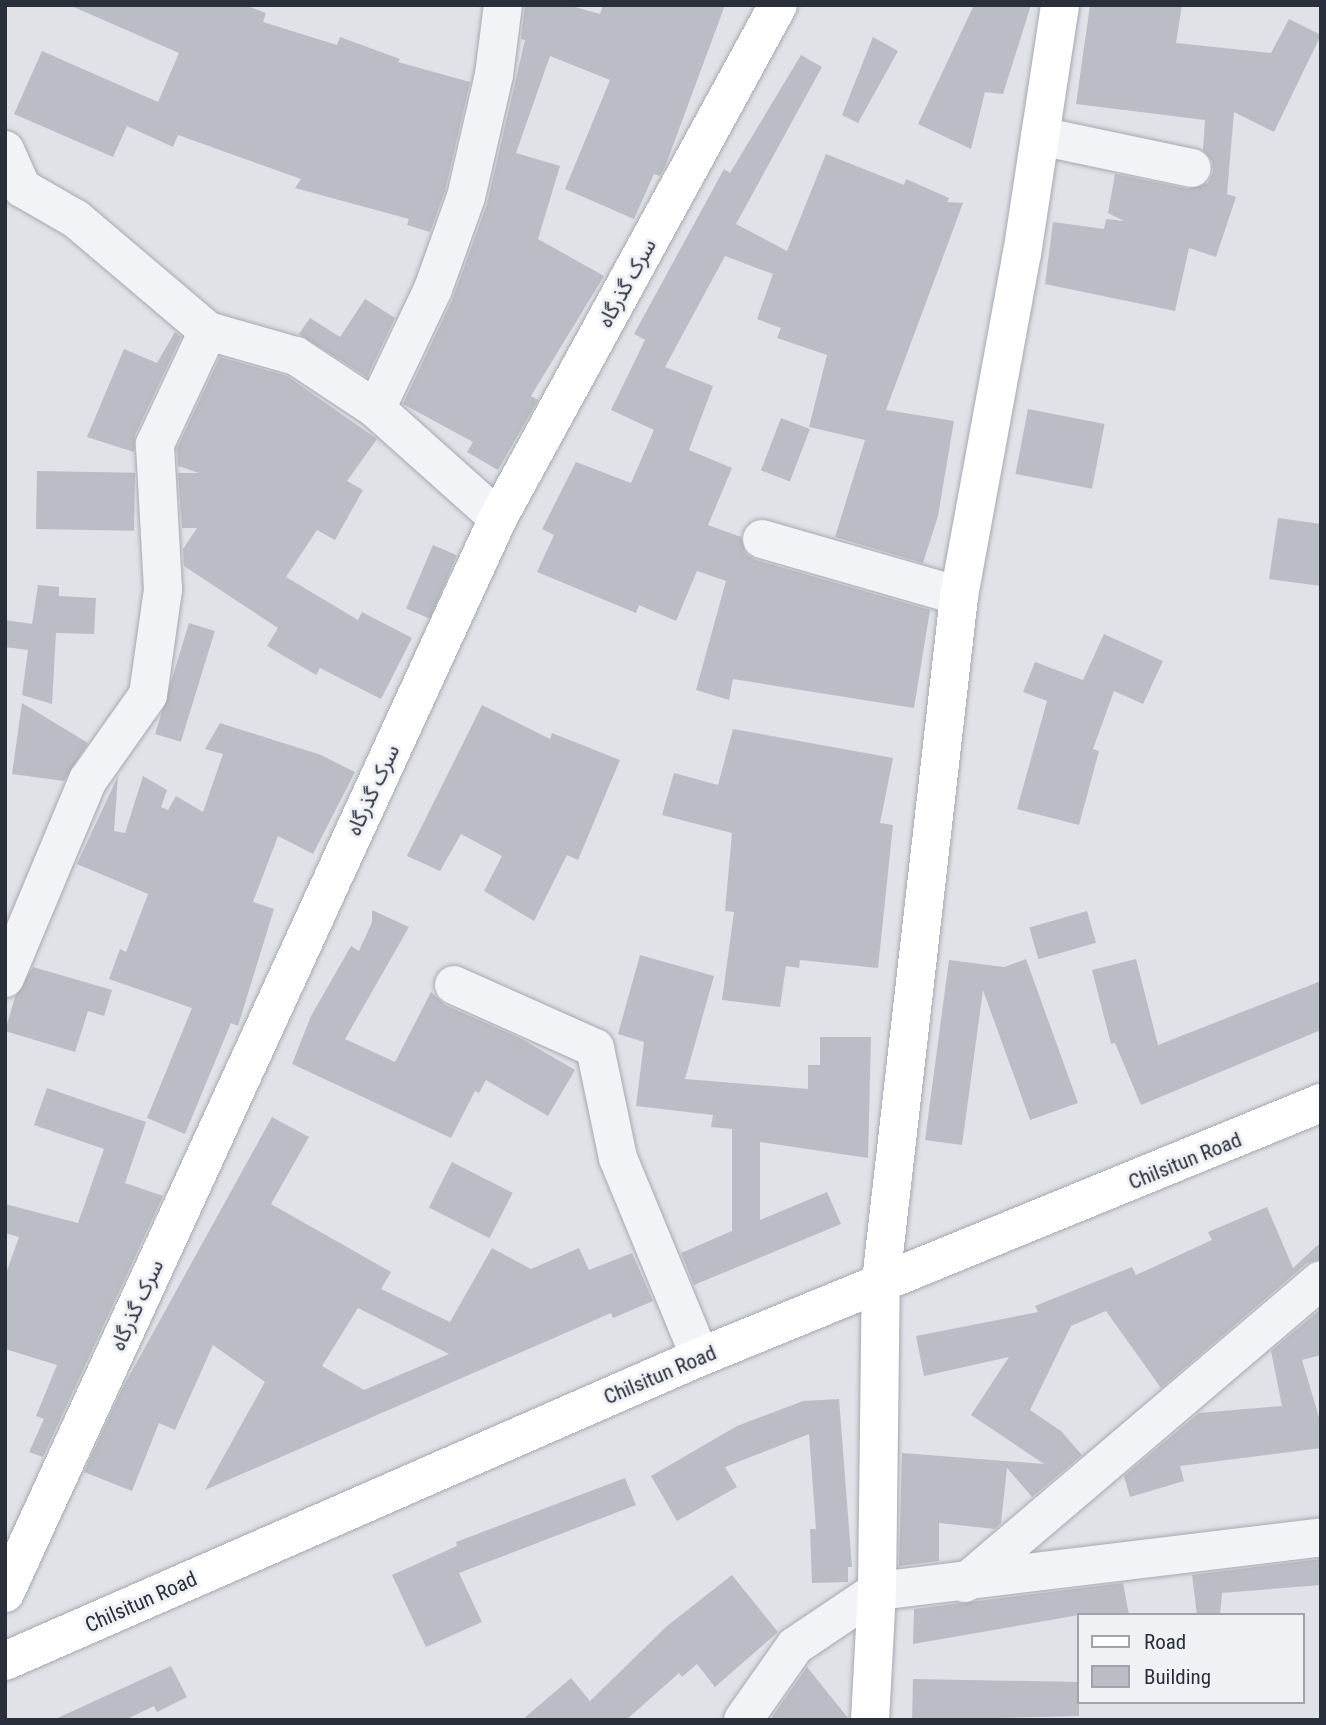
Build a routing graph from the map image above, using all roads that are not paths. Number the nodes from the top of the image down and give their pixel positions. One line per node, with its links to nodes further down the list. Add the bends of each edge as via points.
1 (503, 5): 9 (street, via 494,75 466,197 433,289)
2 (778, 5): 10 (main road, سرک گذرگاه)
3 (1060, 5): 4 (main road)
4 (1040, 136): 6 (street); 12 (main road)
5 (5, 150): 7 (street)
6 (1192, 168)
7 (14, 190): 8 (street, via 76,219)
8 (208, 331): 9 (street, via 296,356); 13 (street, via 155,444 163,589 148,695 88,780)
9 (376, 409): 10 (street)
10 (498, 518): 22 (main road, سرک گذرگاه)
11 (762, 540): 12 (street)
12 (959, 596): 17 (main road)
13 (5, 978)
14 (454, 985): 18 (street, via 595,1048 618,1158)
15 (1321, 1103): 17 (main road, Chilsitun Road, via 1192,1159)
16 (1321, 1280): 20 (street)
17 (881, 1281): 18 (main road, Chilsitun Road); 21 (main road)
18 (700, 1357): 23 (main road, Chilsitun Road)
19 (1321, 1537): 20 (street)
20 (965, 1583): 21 (street)
21 (877, 1591): 24 (street, via 795,1646); 25 (main road)
22 (5, 1593)
23 (5, 1661)
24 (743, 1720)
25 (870, 1720)

